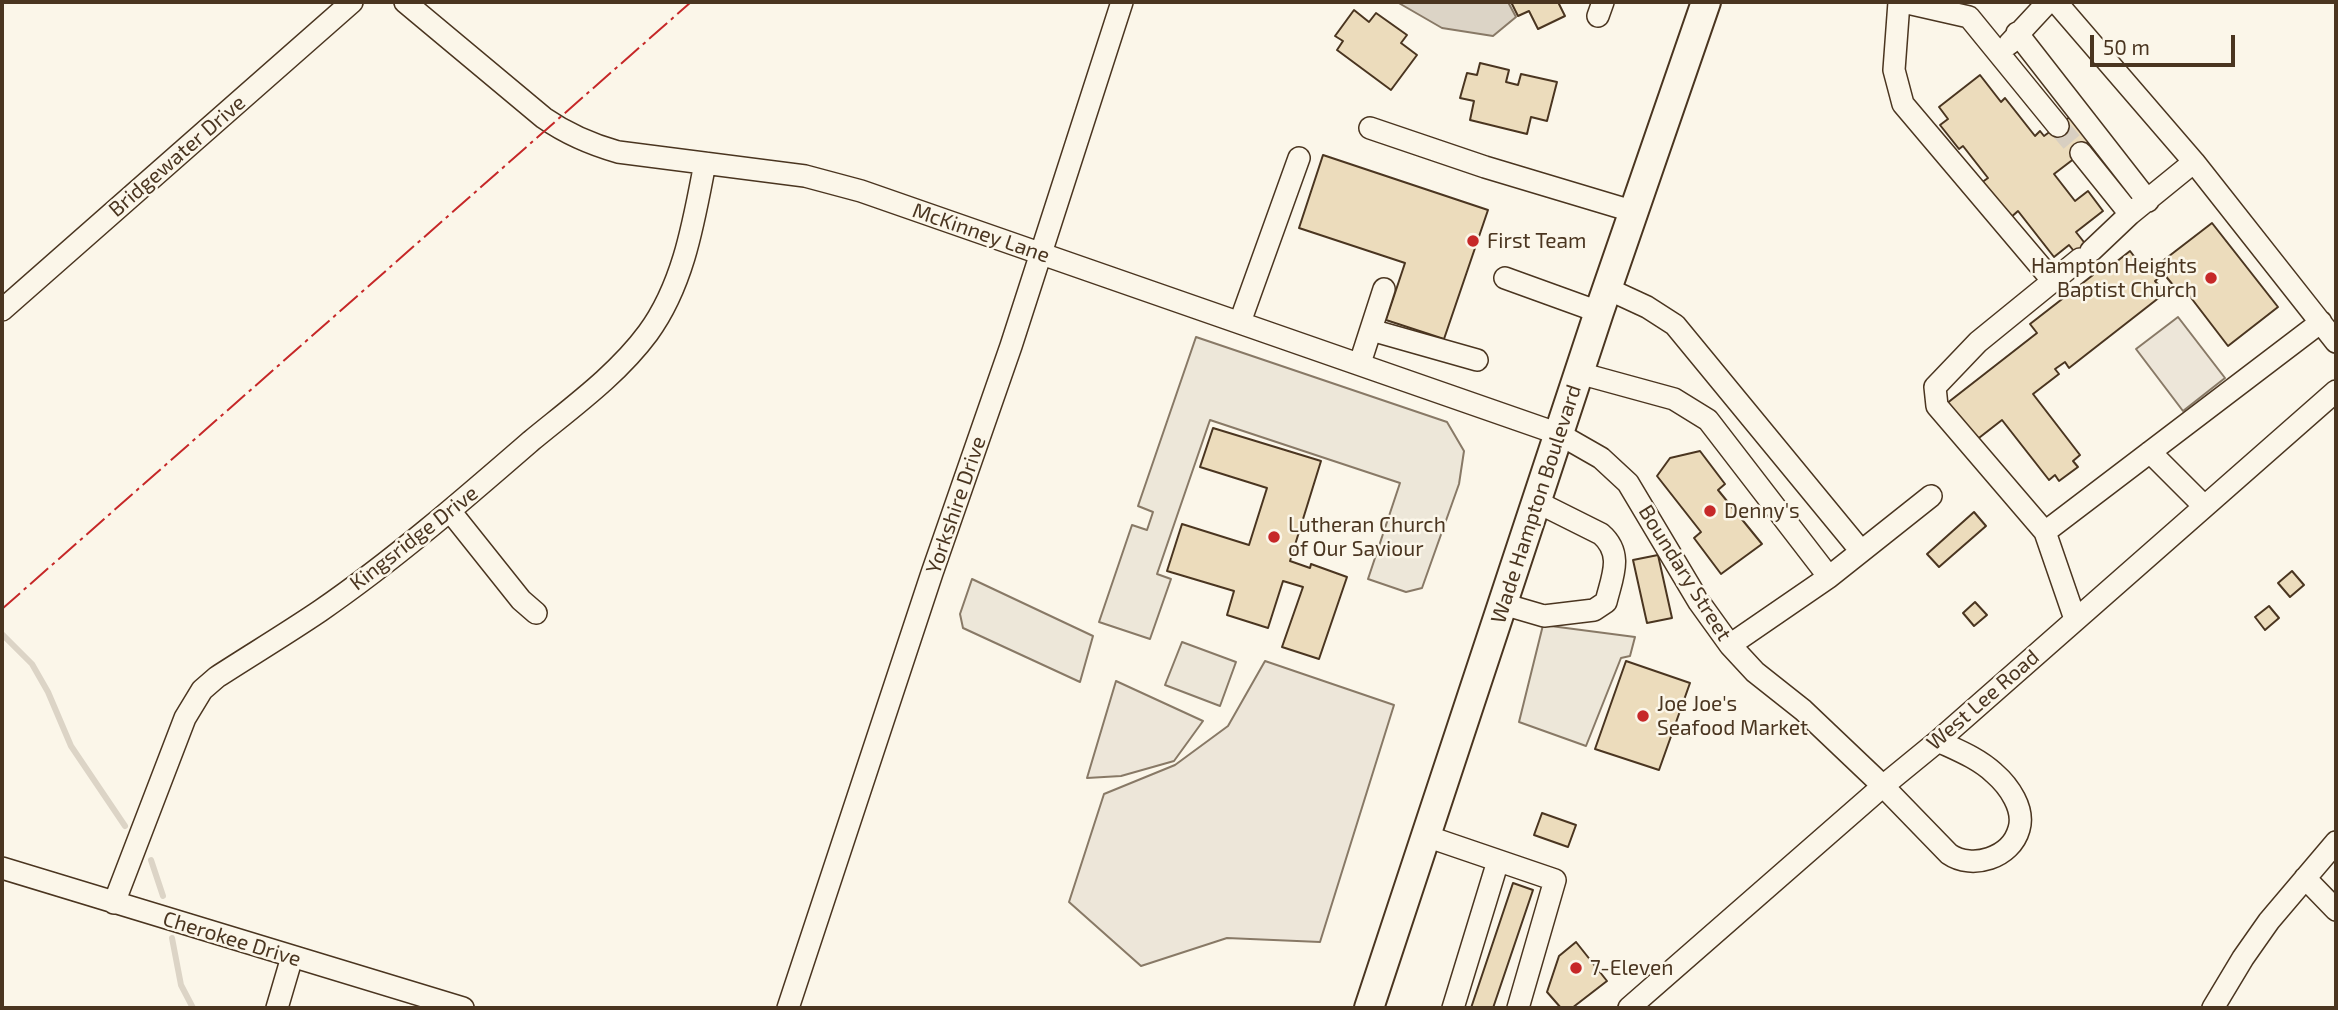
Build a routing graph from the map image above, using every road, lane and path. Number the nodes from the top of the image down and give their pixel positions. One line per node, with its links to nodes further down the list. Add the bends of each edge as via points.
1 (352, 2): 24 (street, Bridgewater Drive)
2 (405, 2): 15 (street, McKinney Lane, via 566,133 618,152)
3 (1122, 2): 19 (street, Yorkshire Drive)
4 (1706, 2): 17 (main road, Wade Hampton Boulevard)
5 (2048, 2): 8 (street)
6 (2056, 2): 14 (street)
7 (1912, 3): 9 (street, via 1969,17); 21 (street, via 1894,70 1903,104)
8 (2017, 33): 9 (street); 16 (street)
9 (2000, 54): 10 (street)
10 (2058, 126)
11 (1370, 128): 17 (street)
12 (2081, 153): 18 (street)
13 (1299, 158): 25 (street)
14 (2193, 162): 16 (street); 26 (street)
15 (705, 163): 19 (street, McKinney Lane, via 805,176 861,191); 38 (street, Kingsridge Drive, via 682,264 648,332 594,388)
16 (2148, 201): 18 (street)
17 (1634, 212): 23 (main road, Wade Hampton Boulevard)
18 (2130, 214): 21 (street)
19 (1040, 254): 25 (street, McKinney Lane); 58 (street, Yorkshire Drive)
20 (1505, 278): 23 (street)
21 (2052, 280): 39 (street, via 1978,342 1935,387 1937,406)
22 (1384, 289): 27 (street)
23 (1604, 300): 31 (main road, Wade Hampton Boulevard); 40 (street, via 1647,307 1675,325)
24 (2, 310)
25 (1240, 322): 30 (street, McKinney Lane)
26 (2321, 322): 28 (street); 34 (street)
27 (1371, 330): 29 (street); 30 (street)
28 (2336, 342)
29 (1477, 360)
30 (1360, 363): 33 (street, McKinney Lane)
31 (1579, 373): 33 (main road, Wade Hampton Boulevard); 41 (street, via 1674,399 1708,420)
32 (2336, 391): 37 (street, West Lee Road)
33 (1570, 440): 36 (main road, Wade Hampton Boulevard); 45 (street, Boundary Street, via 1601,458 1628,483)
34 (2150, 452): 37 (street); 39 (street)
35 (1931, 496): 40 (street)
36 (1536, 502): 42 (main road, Wade Hampton Boulevard); 42 (street, via 1610,542 1616,562 1606,602 1594,610 1544,615)
37 (2204, 506): 44 (street, West Lee Road)
38 (450, 511): 43 (street, via 521,600); 53 (street, Kingsridge Drive, via 320,611 202,690 185,718)
39 (2045, 532): 44 (street)
40 (1861, 551): 41 (street)
41 (1829, 577): 45 (street)
42 (1503, 604): 48 (main road, Wade Hampton Boulevard)
43 (536, 612)
44 (2075, 619): 46 (street, West Lee Road)
45 (1730, 645): 47 (street, Boundary Street, via 1755,673 1803,710)
46 (1938, 741): 47 (street, West Lee Road); 47 (street, via 1995,773 2012,795 2020,829 2004,850 1991,859 1958,860)
47 (1883, 786): 62 (street, West Lee Road)
48 (1426, 836): 50 (street); 59 (main road, Wade Hampton Boulevard)
49 (2336, 842): 52 (street)
50 (1498, 861): 60 (street); 61 (street, via 1555,880)
51 (2, 868): 53 (street, Cherokee Drive)
52 (2305, 877): 54 (street); 63 (street, via 2243,958)
53 (114, 903): 55 (street, Cherokee Drive)
54 (2336, 910)
55 (292, 957): 56 (street); 57 (street, Cherokee Drive)
56 (277, 1008)
57 (463, 1008)
58 (788, 1008)
59 (1369, 1008)
60 (1453, 1008)
61 (1518, 1008)
62 (1629, 1008)
63 (2213, 1008)

